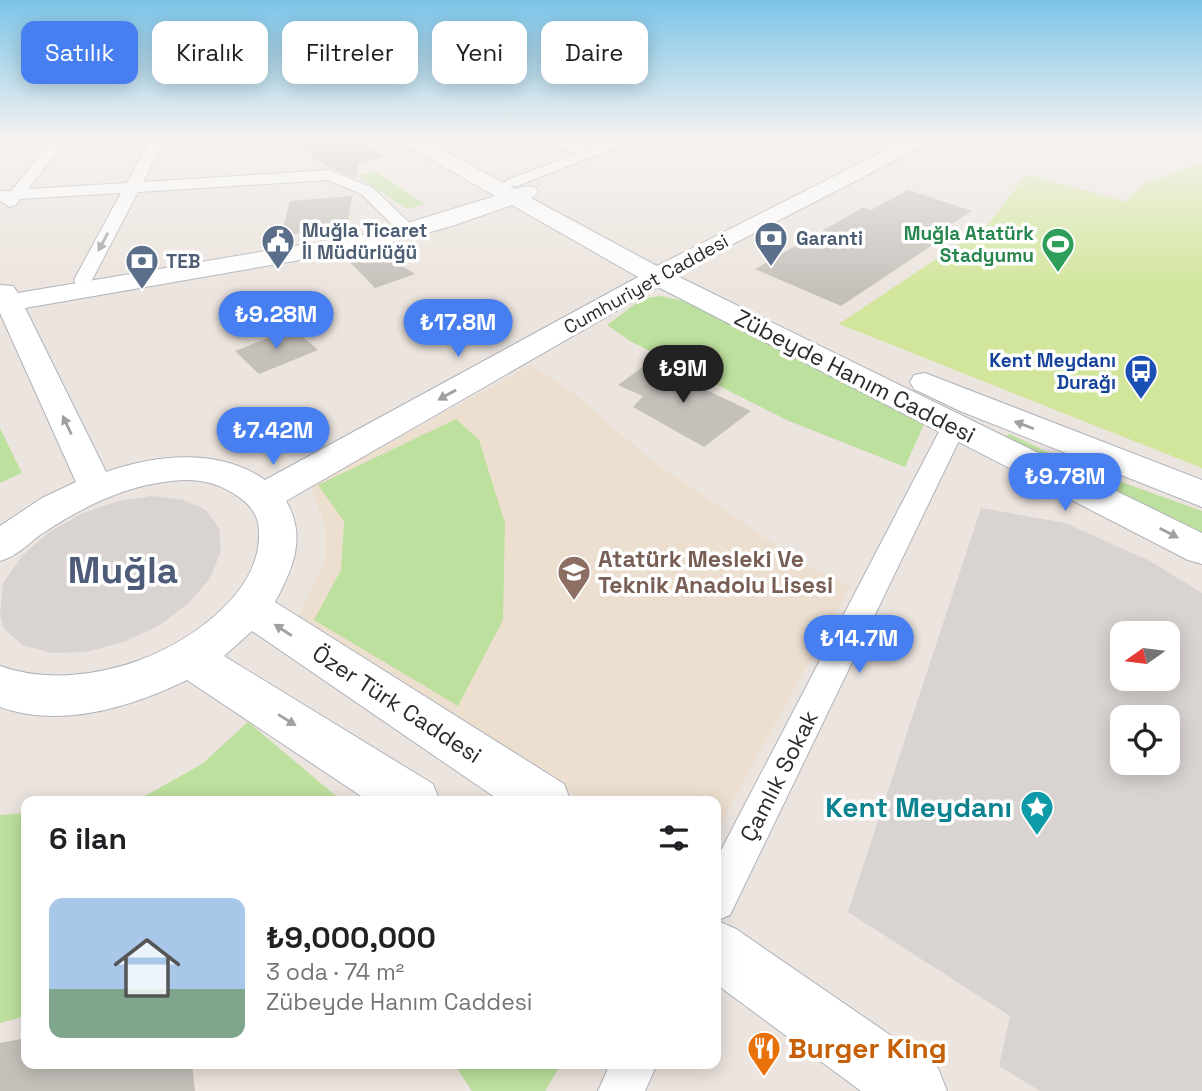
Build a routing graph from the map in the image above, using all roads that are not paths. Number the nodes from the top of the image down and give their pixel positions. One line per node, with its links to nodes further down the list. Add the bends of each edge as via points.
1 (71, 190): 6 (street)
2 (129, 190): 10 (street, one-way to 10)
3 (364, 190): 8 (street)
4 (512, 190): 8 (main road); 9 (main road, Zübeyde Hanım Caddesi)
5 (824, 190): 9 (main road, Cumhuriyet Caddesi)
6 (8, 195): 7 (street)
7 (0, 215)
8 (404, 226): 10 (main road); 11 (main road, via 317,250)
9 (668, 271): 12 (main road, Zübeyde Hanım Caddesi); 15 (main road, Cumhuriyet Caddesi, one-way to 15)
10 (83, 280): 11 (main road)
11 (3, 298): 13 (main road, one-way to 11)
12 (962, 415): 14 (main road, Zübeyde Hanım Caddesi, one-way to 12); 17 (main road, Zübeyde Hanım Caddesi, one-way to 17); 23 (street, Çamlık Sokak)
13 (96, 486): 15 (main road, via 163,470 195,470 246,483); 16 (main road, via 37,517)
14 (1202, 494)
15 (264, 497): 18 (main road, via 275,514 277,557)
16 (0, 547)
17 (1202, 550)
18 (249, 607): 19 (main road, via 222,634); 22 (main road, Özer Türk Caddesi, one-way to 18)
19 (188, 657): 20 (main road, via 141,680 91,693 44,697); 21 (main road, one-way to 21)
20 (1, 689)
21 (406, 796)
22 (537, 796)
23 (721, 891)
24 (721, 953): 27 (main road)
25 (632, 1069): 26 (street)
26 (621, 1091)
27 (915, 1091)

